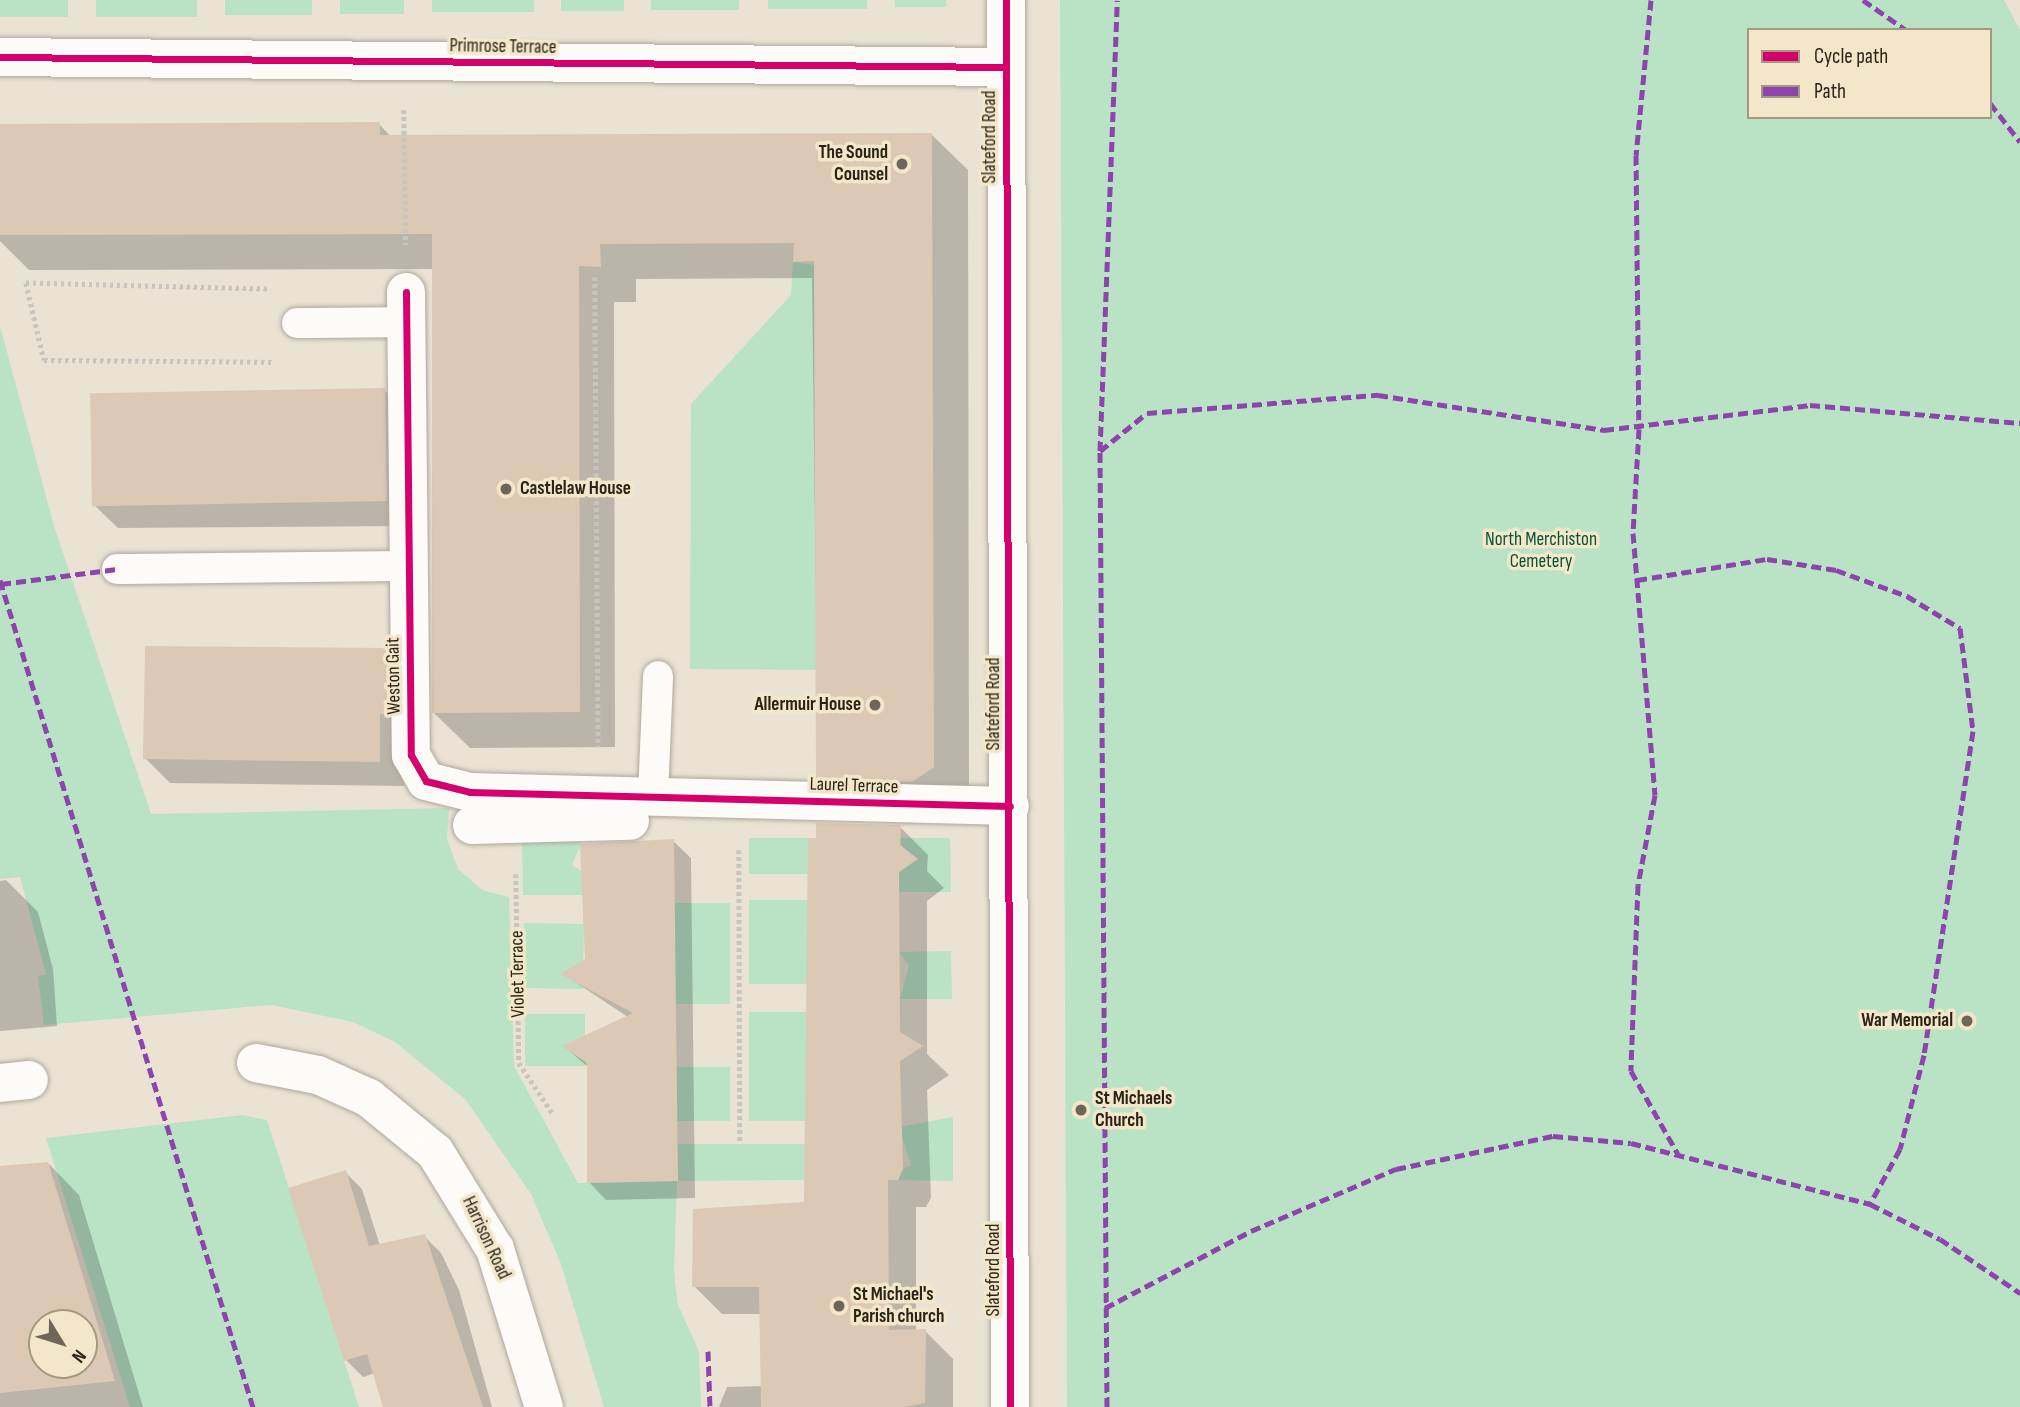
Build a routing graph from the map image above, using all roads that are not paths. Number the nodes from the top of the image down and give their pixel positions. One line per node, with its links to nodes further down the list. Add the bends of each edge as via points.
1 (1006, 0): 3 (street, Slateford Road)
2 (0, 57): 3 (street, Primrose Terrace)
3 (1006, 67): 11 (street, Slateford Road)
4 (406, 307): 5 (lane); 6 (street, Weston Gait)
5 (297, 323)
6 (409, 566): 7 (lane); 9 (street, Weston Gait, via 411,755 426,781 457,791)
7 (117, 569)
8 (658, 676): 9 (lane)
9 (653, 797): 10 (street, Weston Gait)
10 (697, 798): 11 (street, Laurel Terrace); 12 (street, via 646,820)
11 (1010, 806): 15 (street, Slateford Road)
12 (472, 825)
13 (257, 1063): 14 (street, Harrison Road, via 318,1075 357,1092 392,1112 435,1153 495,1249)
14 (544, 1407)
15 (1010, 1407)

